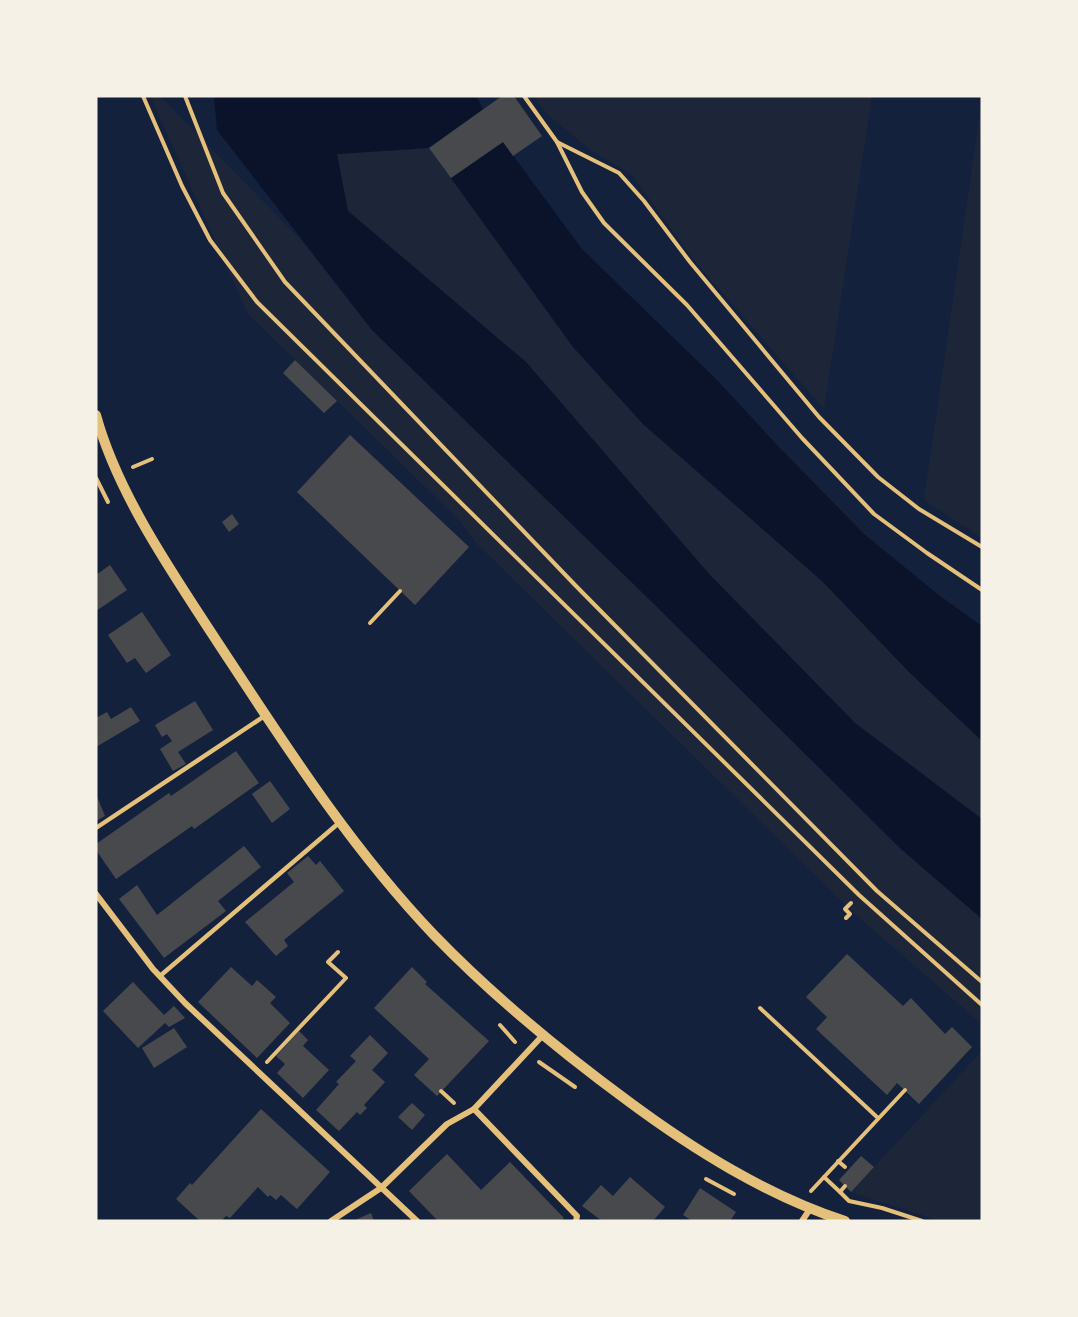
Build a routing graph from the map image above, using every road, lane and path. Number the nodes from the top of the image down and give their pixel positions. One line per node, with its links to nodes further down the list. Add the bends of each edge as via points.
1 (144, 96): 21 (path, via 210,240 257,303 851,886)
2 (184, 96): 20 (path, via 223,193 285,282 575,585 877,891)
3 (524, 96): 4 (path)
4 (557, 142): 8 (path, via 619,173 819,417 878,477); 9 (path, via 582,192 604,223 687,305 874,514)
5 (96, 415): 12 (street, via 111,461 138,514)
6 (152, 459): 7 (path)
7 (137, 465)
8 (982, 547)
9 (982, 590)
10 (400, 591): 11 (path)
11 (370, 623)
12 (266, 715): 13 (street); 14 (lane)
13 (340, 822): 19 (lane); 23 (street, via 433,934)
14 (96, 828)
15 (96, 894): 19 (street)
16 (851, 903): 17 (path, via 845,909 850,914)
17 (846, 918)
18 (338, 952): 24 (path, via 328,962 346,978)
19 (160, 976): 34 (street)
20 (982, 982)
21 (982, 1005)
22 (760, 1008): 29 (path)
23 (543, 1034): 28 (street); 37 (street, via 653,1120 740,1174)
24 (281, 1048)
25 (905, 1090): 29 (path)
26 (441, 1091): 27 (path)
27 (449, 1099)
28 (474, 1109): 34 (street, via 447,1124); 40 (street, via 577,1216)
29 (878, 1118): 30 (path)
30 (838, 1161): 31 (path); 32 (path)
31 (845, 1167)
32 (824, 1177): 35 (path); 36 (path)
33 (845, 1186): 35 (path)
34 (381, 1188): 38 (street); 39 (street)
35 (840, 1192): 43 (path, via 849,1201)
36 (808, 1194)
37 (810, 1209): 41 (street); 42 (street)
38 (331, 1221)
39 (417, 1221)
40 (576, 1221)
41 (802, 1221)
42 (845, 1221)
43 (922, 1221)

